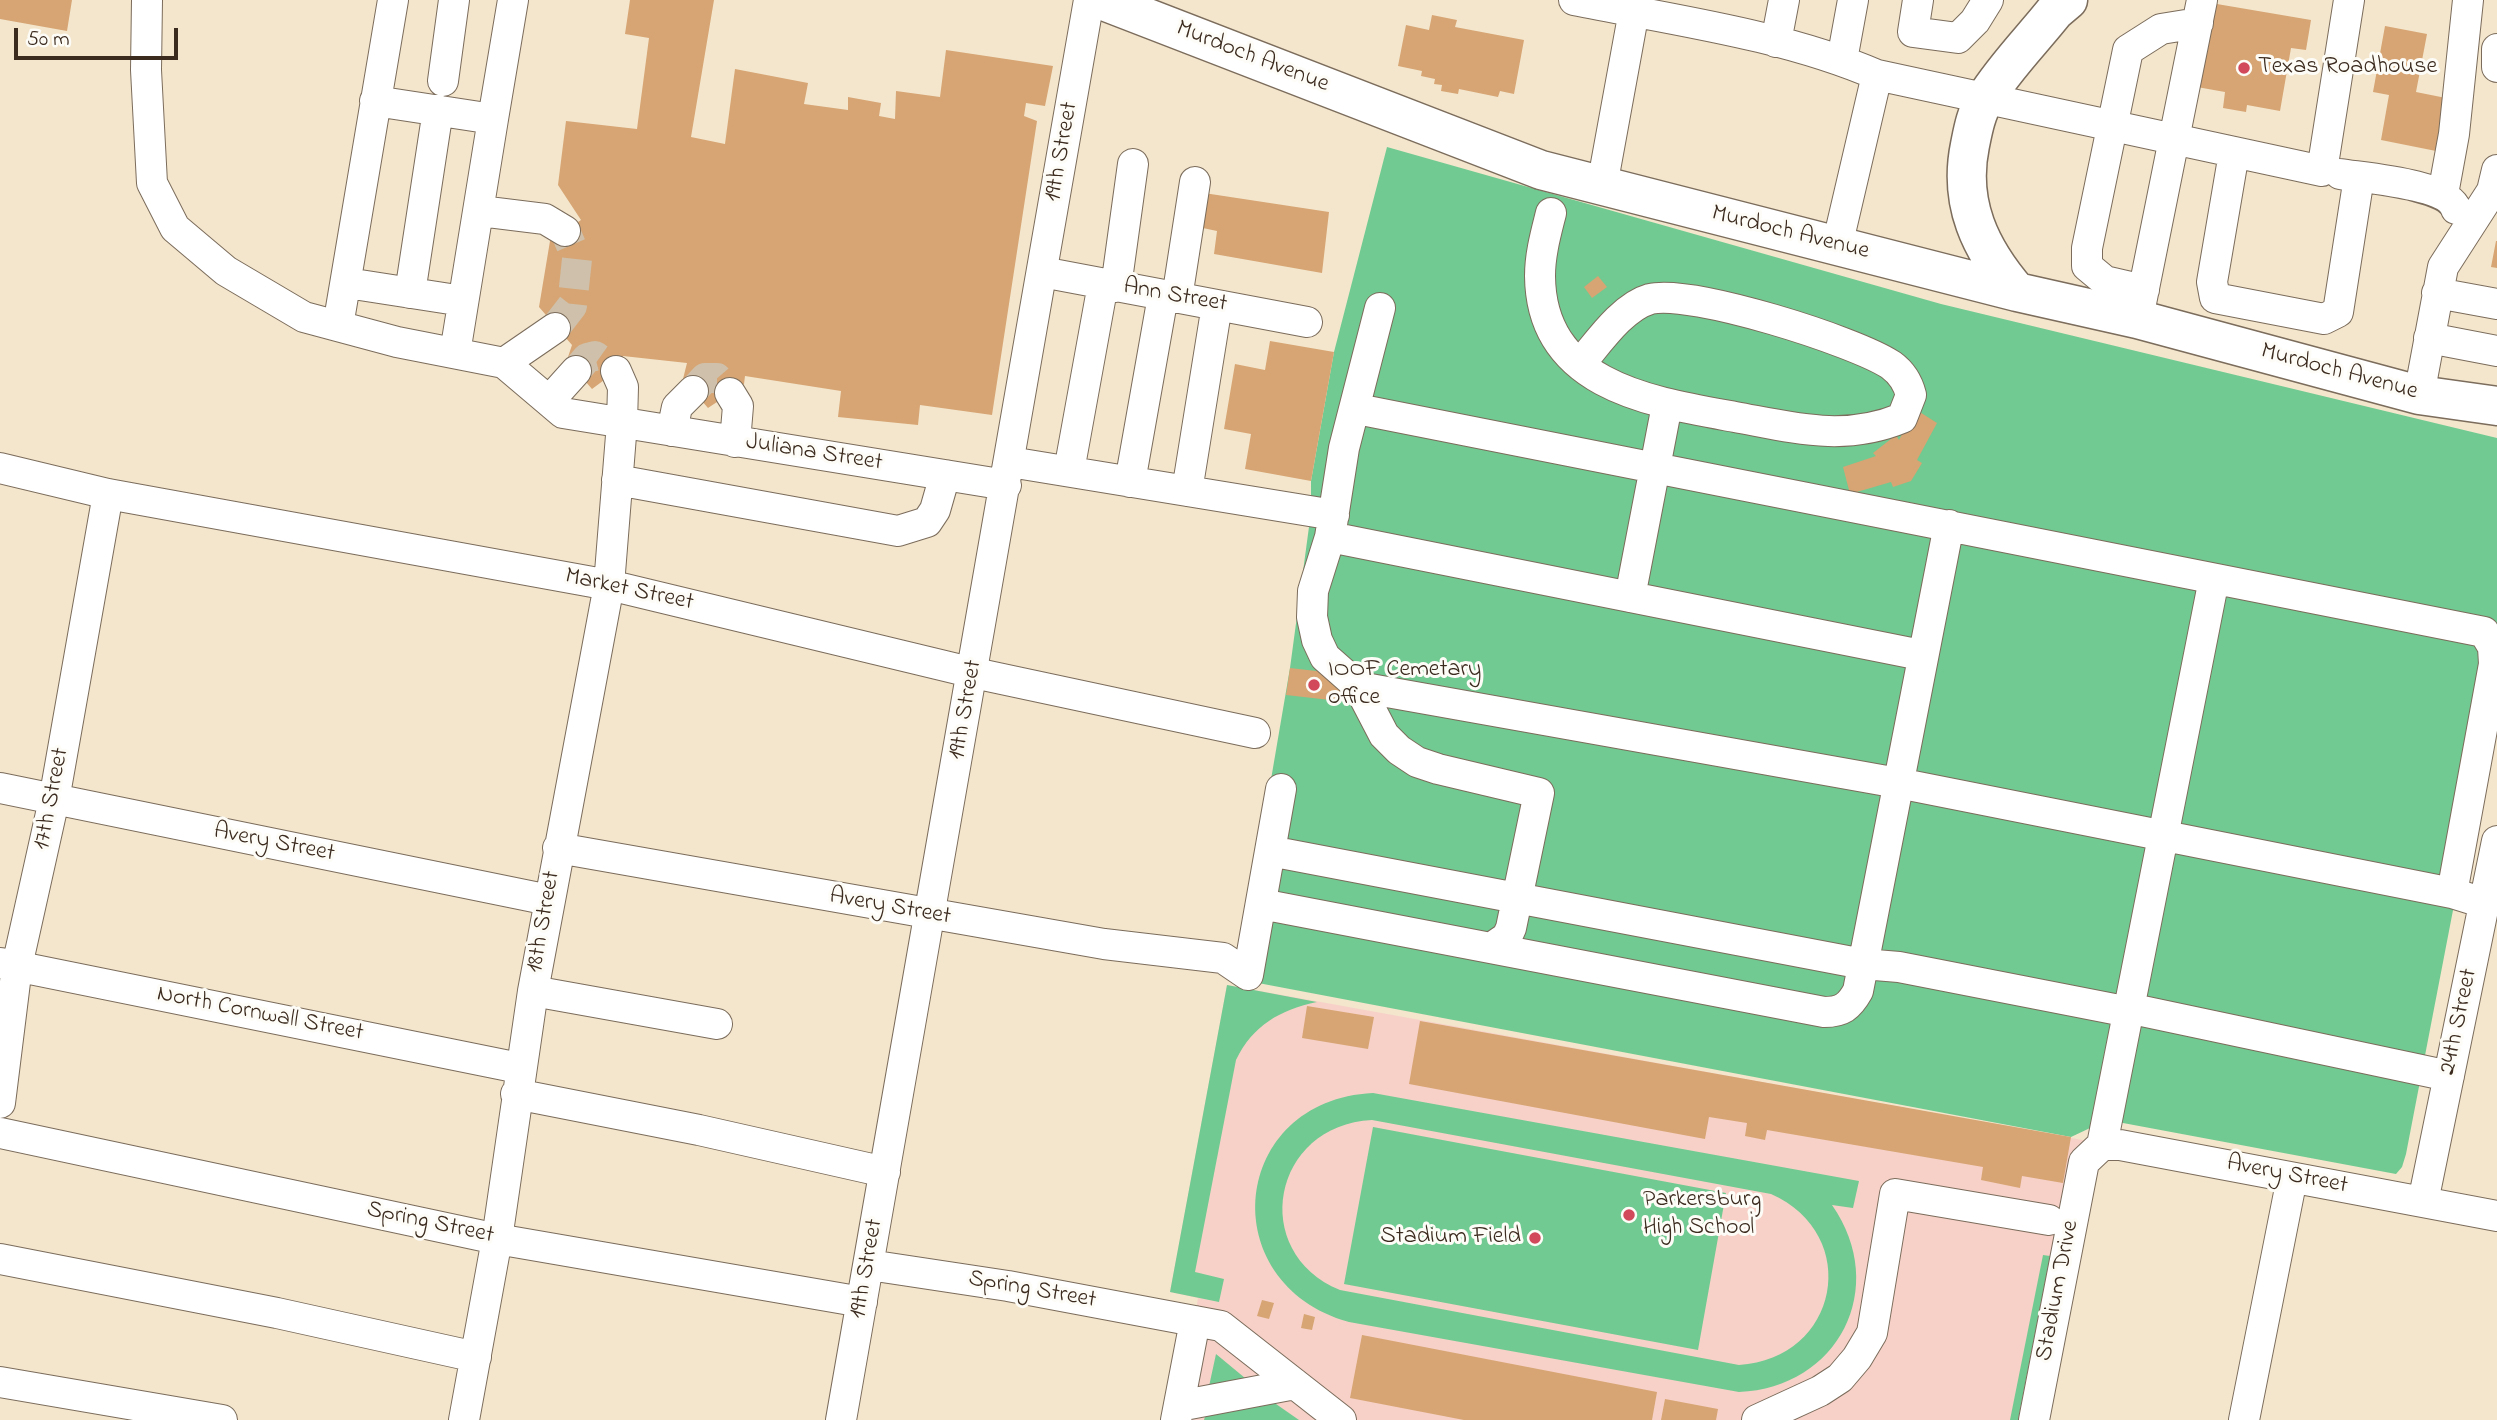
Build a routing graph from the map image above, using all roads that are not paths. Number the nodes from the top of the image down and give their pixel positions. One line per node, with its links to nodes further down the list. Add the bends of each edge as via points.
1 (147, 0): 54 (street, via 152,183 175,228 237,278 304,317)
2 (393, 0): 24 (street)
3 (454, 0): 22 (street)
4 (513, 0): 25 (street)
5 (1088, 0): 41 (street, 19th Street)
6 (1101, 0): 34 (main road, Murdoch Avenue, via 1541,170)
7 (1574, 0): 15 (street)
8 (1784, 0): 17 (street)
9 (1853, 0): 19 (street)
10 (1918, 0): 11 (street, via 1913,32 1958,38)
11 (1988, 0)
12 (2068, 0): 23 (main road)
13 (2349, 0): 31 (street)
14 (2468, 0): 35 (street)
15 (1635, 6): 17 (street); 34 (street)
16 (2200, 12): 26 (street, via 2127,50); 27 (street)
17 (1776, 43): 19 (street)
18 (2497, 49): 20 (street)
19 (1842, 60): 21 (street)
20 (2497, 67)
21 (1877, 75): 23 (street); 40 (street)
22 (441, 96): 24 (street); 25 (street); 45 (street)
23 (1984, 100): 26 (street); 44 (main road, via 1968,153 1969,211 1986,251)
24 (376, 101): 42 (street)
25 (493, 119): 36 (street)
26 (2112, 127): 27 (street); 49 (street, via 2087,266)
27 (2174, 140): 28 (street); 49 (street)
28 (2234, 152): 31 (street); 32 (street, via 2212,282 2215,298 2324,319 2338,312)
29 (1133, 164): 43 (street)
30 (2497, 170): 39 (street, via 2493,191)
31 (2322, 171): 32 (street)
32 (2360, 177): 35 (street)
33 (1195, 182): 47 (street)
34 (1602, 186): 40 (main road, Murdoch Avenue)
35 (2443, 194): 39 (street, via 2454,203)
36 (480, 211): 38 (street, via 545,219); 48 (street)
37 (1551, 213): 60 (street, via 1541,264 1544,307 1553,331)
38 (565, 231)
39 (2464, 234): 46 (street, via 2443,267)
40 (1837, 246): 44 (main road, Murdoch Avenue)
41 (1042, 272): 43 (street, Ann Street); 76 (street, 19th Street)
42 (347, 283): 45 (street); 54 (street)
43 (1110, 285): 47 (street, Ann Street); 75 (street)
44 (2017, 292): 49 (main road, Murdoch Avenue)
45 (410, 293): 48 (street)
46 (2437, 293): 50 (street); 56 (street)
47 (1170, 297): 51 (street, Ann Street); 79 (street)
48 (463, 302): 58 (street)
49 (2141, 304): 65 (main road, Murdoch Avenue)
50 (2497, 304)
51 (1217, 305): 53 (street, Ann Street); 80 (street)
52 (1380, 308): 69 (street)
53 (1307, 322)
54 (338, 326): 58 (street)
55 (555, 328): 59 (street)
56 (2429, 338): 57 (street); 65 (street)
57 (2497, 351)
58 (455, 353): 59 (street)
59 (504, 363): 66 (street, Juliana Street)
60 (1580, 364): 67 (street, via 1600,382); 67 (street, via 1632,310 1647,300 1665,297 1742,310 1872,356 1903,376 1912,395 1902,418 1837,433)
61 (576, 371): 66 (street)
62 (616, 371): 70 (street, 18th Street, via 623,387)
63 (693, 391): 71 (street, via 677,407)
64 (730, 393): 72 (street, via 738,406)
65 (2419, 395): 68 (main road, Murdoch Avenue)
66 (549, 401): 70 (street, Juliana Street, via 563,413)
67 (1667, 405): 74 (street)
68 (2497, 406)
69 (1357, 409): 74 (street); 83 (street, via 1344,448)
70 (622, 424): 71 (street, Juliana Street); 78 (street, 18th Street)
71 (672, 431): 72 (street, Juliana Street)
72 (736, 442): 77 (street, Juliana Street)
73 (0, 468): 81 (street, Market Street)
74 (1656, 468): 82 (street); 86 (street)
75 (1069, 471): 76 (street, Juliana Street); 79 (street, Juliana Street)
76 (1008, 474): 77 (street, Juliana Street); 88 (street, 19th Street)
77 (945, 475): 78 (street, via 927,522 898,530)
78 (617, 480): 85 (street, 18th Street)
79 (1130, 482): 80 (street, Juliana Street)
80 (1187, 491): 83 (street, Juliana Street)
81 (107, 494): 85 (street, Market Street); 94 (street, 17th Street)
82 (1949, 525): 84 (street); 87 (street)
83 (1332, 526): 86 (street, Juliana Street); 89 (street, via 1313,591 1312,617 1325,657)
84 (2214, 579): 95 (street, Stadium Drive); 99 (street, via 2484,632 2493,647 2494,664)
85 (609, 584): 88 (street, Market Street); 97 (street, 18th Street)
86 (1630, 597): 87 (street, Juliana Street)
87 (1921, 655): 91 (street)
88 (974, 673): 90 (street, Market Street); 104 (street, 19th Street)
89 (1359, 687): 91 (street); 100 (street, via 1384,735 1417,762 1539,793)
90 (1255, 733)
91 (1898, 783): 95 (street); 106 (street)
92 (0, 789): 94 (street, Avery Street)
93 (1281, 789): 98 (street)
94 (54, 800): 101 (street, Avery Street); 107 (street, 17th Street)
95 (2162, 836): 99 (street); 109 (street, Stadium Drive)
96 (2497, 841): 102 (street, 24th Street)
97 (558, 848): 101 (street, 18th Street); 104 (street, Avery Street)
98 (1270, 851): 100 (street); 103 (street)
99 (2452, 892): 102 (street)
100 (1516, 898): 105 (street, via 1507,937); 106 (street)
101 (548, 900): 108 (street, 18th Street)
102 (2484, 903): 111 (street, 24th Street)
103 (1261, 904): 104 (street, Avery Street, via 1248,975 1223,958); 105 (street)
104 (931, 915): 116 (street, 19th Street)
105 (1491, 948): 106 (street, via 1824,1012 1838,1012 1850,1005)
106 (1863, 964): 109 (street)
107 (9, 965): 112 (street, North Cornwall Street); 113 (street, 17th Street)
108 (533, 990): 110 (street); 112 (street, 18th Street)
109 (2128, 1008): 111 (street); 115 (street, Stadium Drive)
110 (716, 1024)
111 (2449, 1076): 118 (street, 24th Street)
112 (518, 1081): 116 (street, North Cornwall Street, via 699,1130); 121 (street, 18th Street)
113 (0, 1103)
114 (0, 1133): 121 (street, Spring Street)
115 (2093, 1154): 117 (street, Avery Street, via 2120,1144); 135 (street, Stadium Drive)
116 (885, 1172): 123 (street, 19th Street)
117 (2292, 1178): 118 (street, Avery Street); 136 (street)
118 (2423, 1202): 119 (street, Avery Street)
119 (2497, 1216)
120 (2049, 1220): 134 (street, via 1895,1194 1872,1333 1857,1358 1840,1378 1820,1391)
121 (497, 1239): 124 (street, Spring Street); 126 (street, 18th Street)
122 (0, 1259): 126 (street)
123 (869, 1265): 124 (street, 19th Street); 125 (street, Spring Street)
124 (862, 1302): 132 (street, 19th Street)
125 (1195, 1321): 128 (street, Spring Street, via 1221,1326); 129 (street)
126 (475, 1357): 131 (street, 18th Street)
127 (0, 1382): 130 (street)
128 (1295, 1384): 129 (street); 133 (street, Spring Street)
129 (1177, 1413)
130 (222, 1420)
131 (464, 1420)
132 (841, 1420)
133 (1341, 1420)
134 (1756, 1420)
135 (2034, 1420)
136 (2244, 1420)

